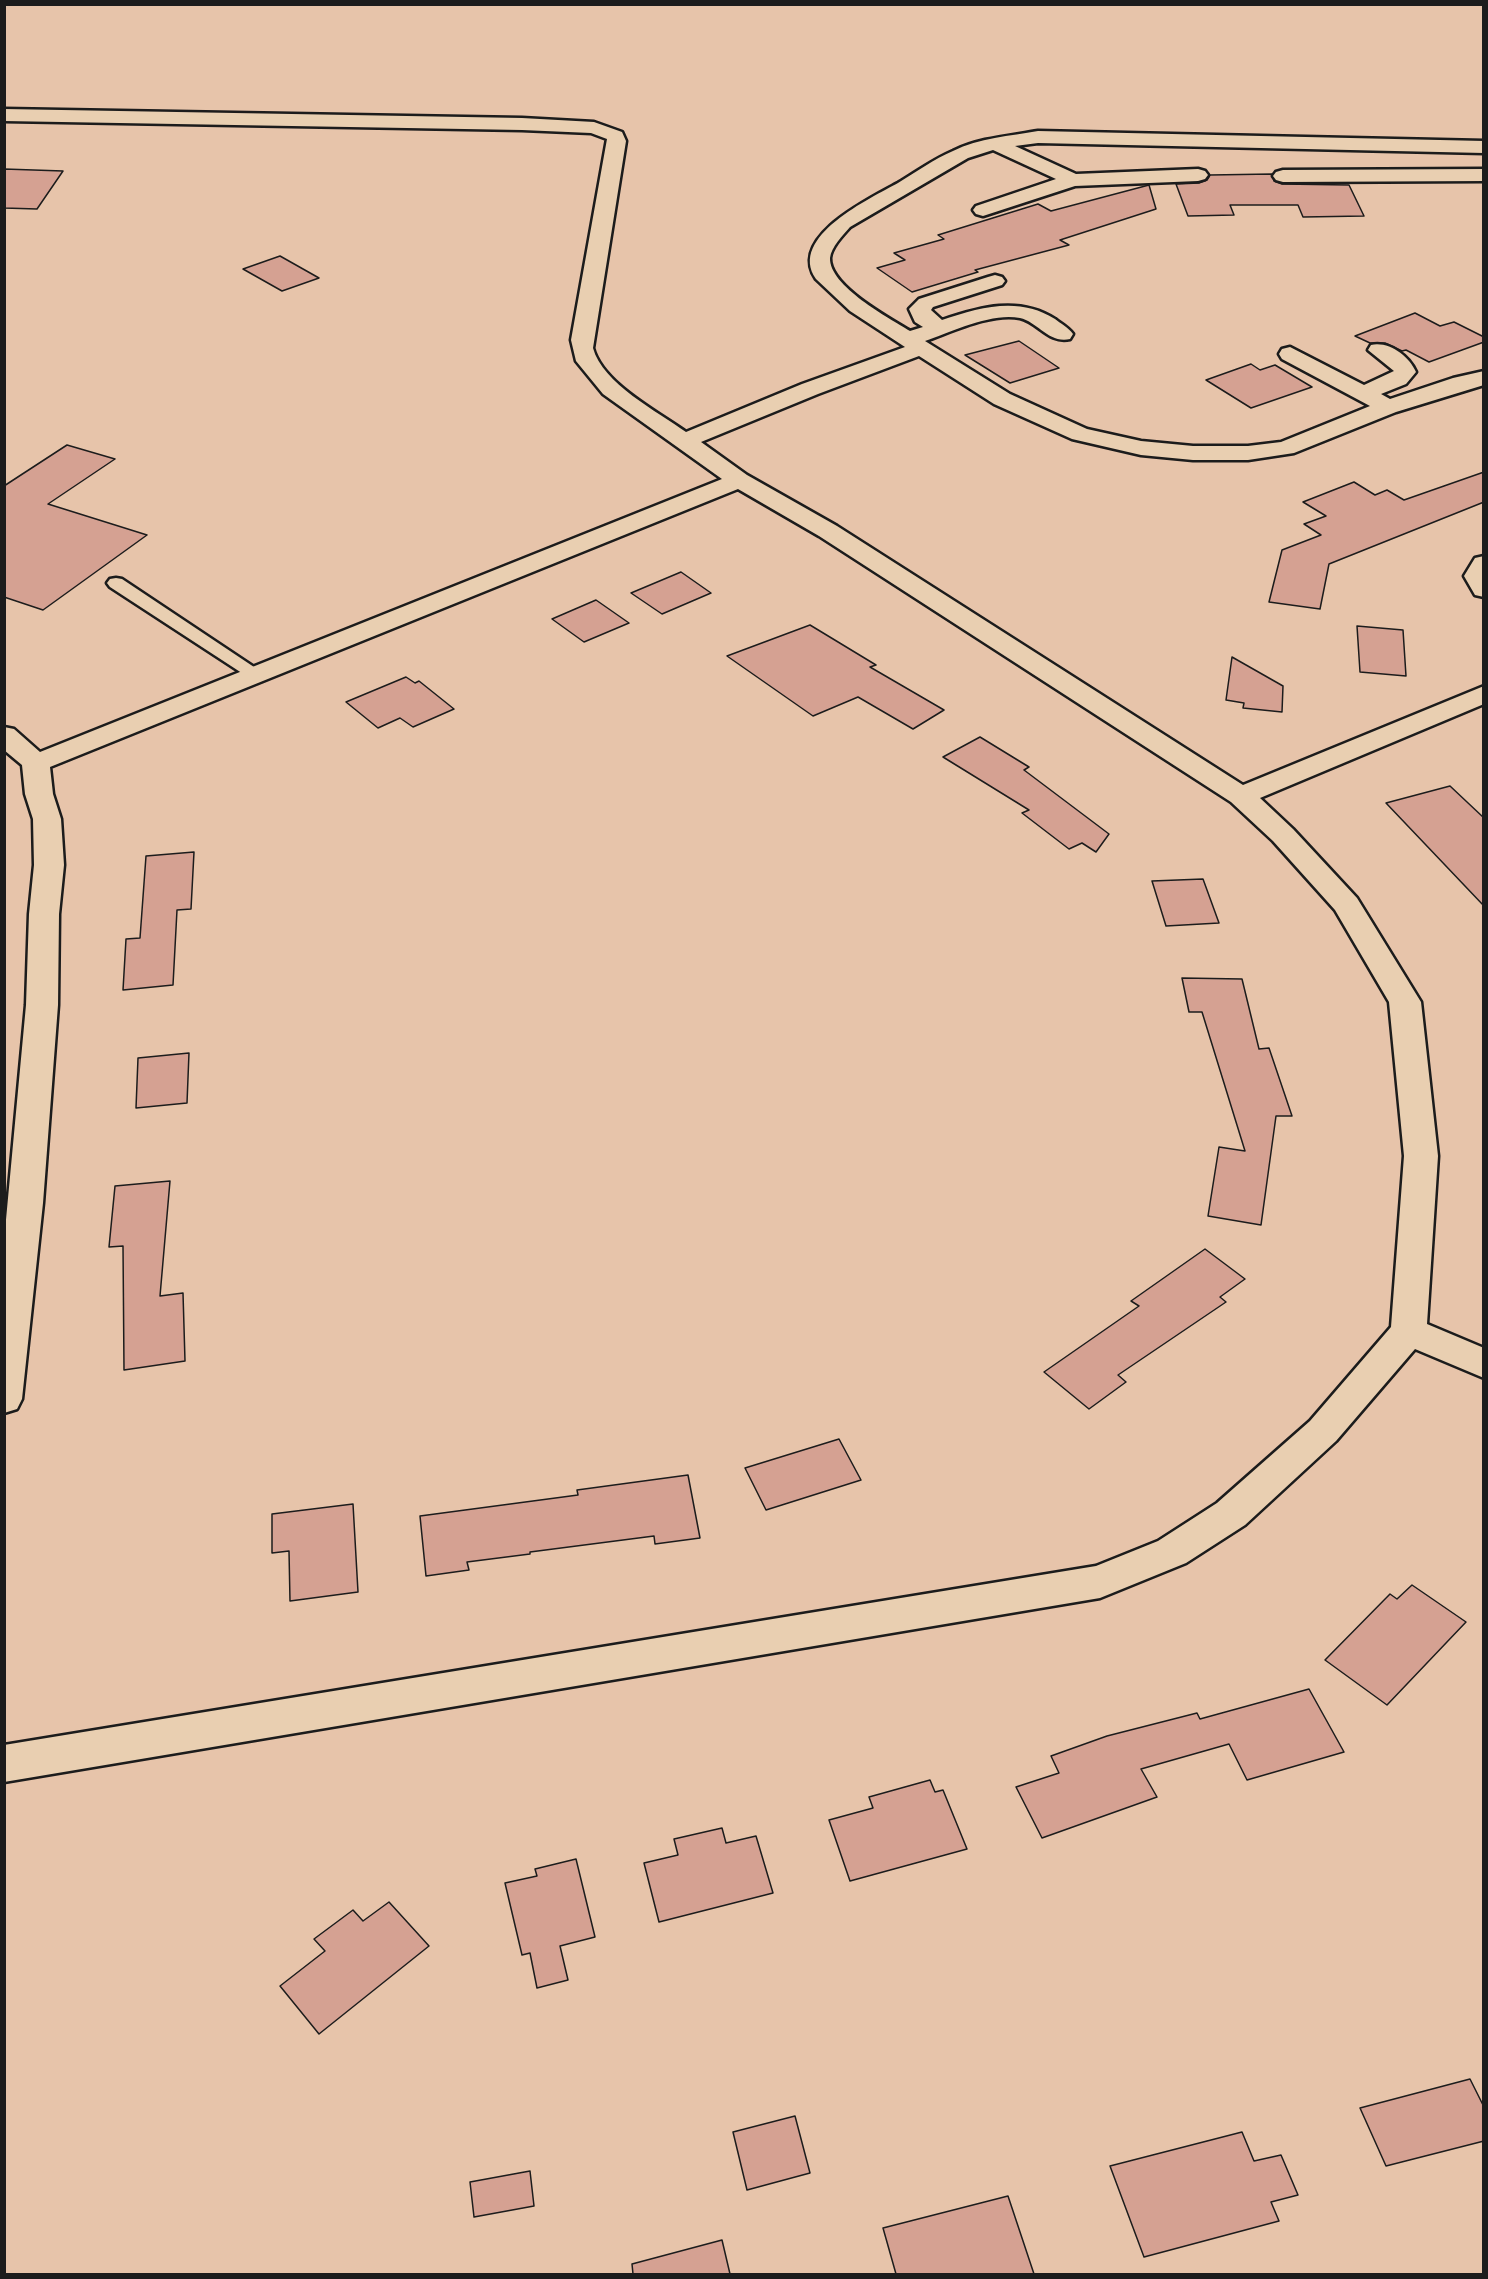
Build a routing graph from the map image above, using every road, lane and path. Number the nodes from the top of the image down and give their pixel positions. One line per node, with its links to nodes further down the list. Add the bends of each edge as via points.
1 (4, 115): 20 (street, via 522,124 602,129 618,141 585,309 581,349 595,374 611,389)
2 (994, 144): 3 (street, via 1038,137); 9 (street); 14 (street, via 961,154 843,223 829,238 820,257 824,275 849,299)
3 (1390, 145): 4 (street); 6 (street)
4 (1484, 147)
5 (1198, 175): 9 (street)
6 (1402, 175): 7 (street); 8 (street)
7 (1484, 175)
8 (1283, 176)
9 (1073, 180): 10 (street)
10 (983, 210)
11 (995, 281): 12 (street, via 927,303 920,309 923,317)
12 (941, 329): 13 (street, via 1014,310 1029,313); 14 (street)
13 (1062, 333)
14 (914, 344): 19 (street, via 1002,399 1060,426 1141,448 1248,453 1286,448); 20 (street)
15 (1379, 350): 18 (street, via 1402,365 1404,372 1398,379)
16 (1290, 354): 18 (street)
17 (1484, 378): 19 (street)
18 (1363, 393): 19 (street)
19 (1388, 406)
20 (684, 441): 21 (street)
21 (739, 480): 25 (street); 29 (street, via 828,531)
22 (1484, 563): 24 (street, via 1476,576)
23 (116, 583): 25 (lane)
24 (1484, 590)
25 (257, 675): 28 (street)
26 (1484, 694): 29 (street)
27 (4, 735): 28 (street)
28 (36, 763): 32 (street, via 39,794 47,819 49,865 42,1005 26,1203)
29 (1241, 796): 30 (street, via 1347,905 1405,1002 1421,1156)
30 (1409, 1331): 31 (street); 33 (street, via 1323,1431 1231,1514 1172,1552 1100,1581)
31 (1484, 1364)
32 (4, 1399)
33 (4, 1764)

